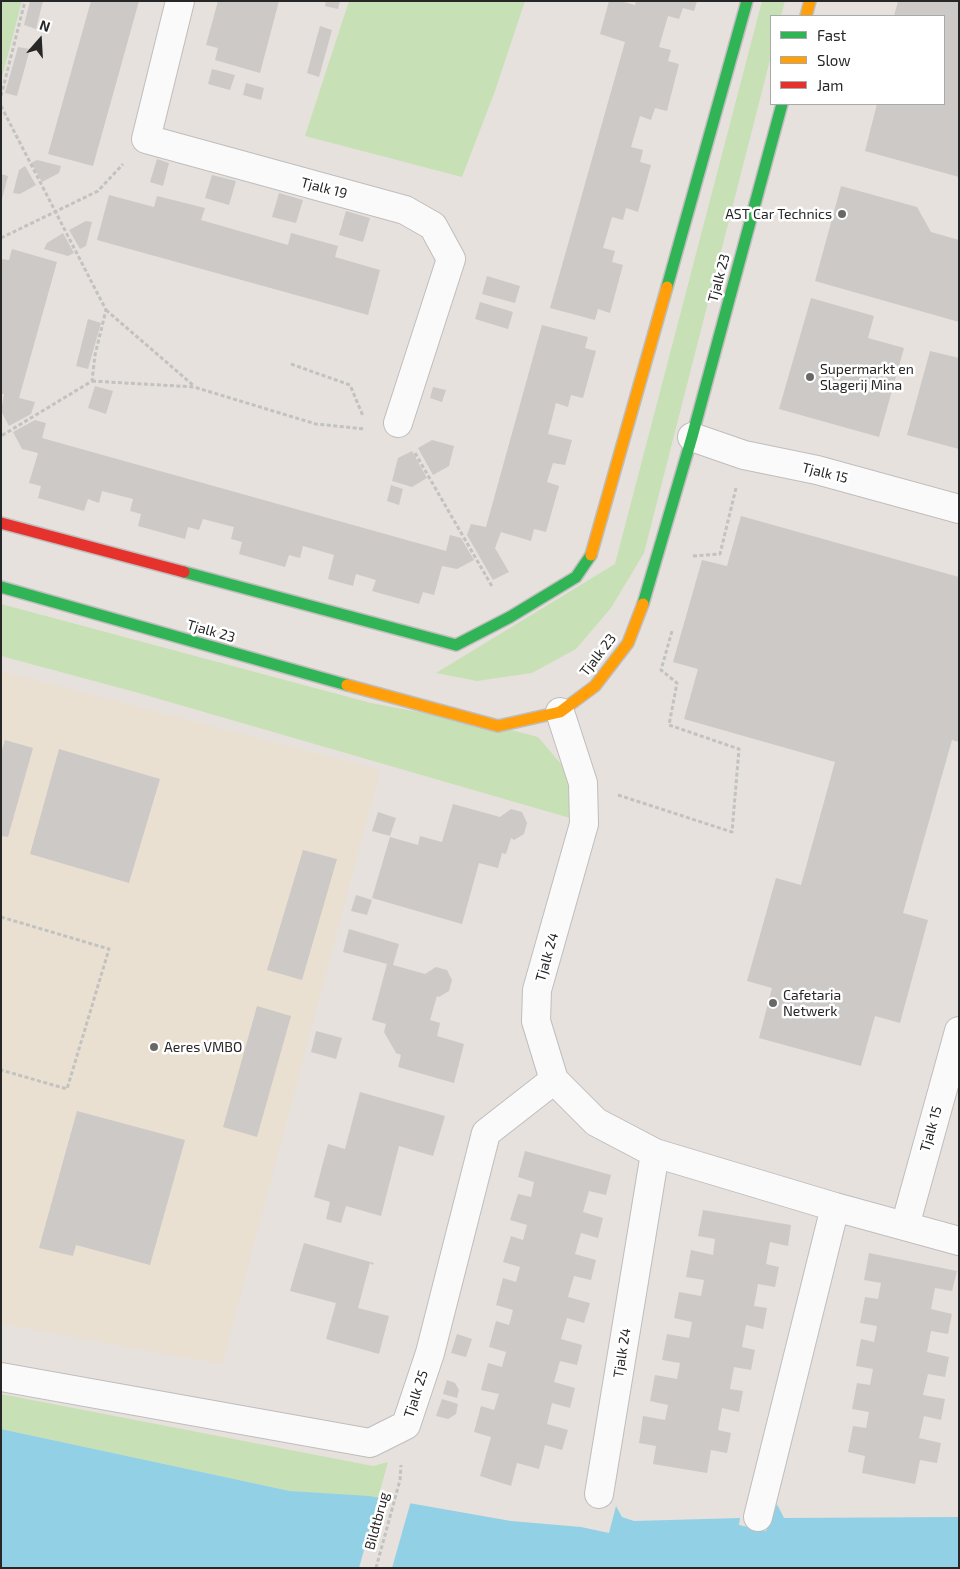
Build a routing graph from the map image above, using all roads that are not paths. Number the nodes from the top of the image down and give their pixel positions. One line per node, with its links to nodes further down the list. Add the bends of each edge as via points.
1 (180, 1): 6 (street, Tjalk 19, via 146,139 405,210 432,226 452,259)
2 (747, 1): 9 (street, via 593,553 576,577 456,646)
3 (810, 1): 4 (street)
4 (806, 15)
5 (782, 105): 7 (street, Tjalk 23)
6 (398, 423)
7 (692, 437): 8 (street, Tjalk 15, via 744,456 817,470); 11 (street, Tjalk 23, via 645,598 628,643 595,686)
8 (959, 509)
9 (1, 523)
10 (1, 587): 11 (street, Tjalk 23, via 498,726)
11 (560, 712): 13 (street, Tjalk 24, via 583,783 584,824 537,990 536,1021)
12 (959, 1031): 16 (street, Tjalk 15)
13 (554, 1080): 14 (street, Tjalk 24, via 596,1122); 18 (street, Tjalk 25, via 486,1133 430,1353 406,1425 370,1443)
14 (655, 1153): 15 (street, Tjalk 24); 19 (street, Tjalk 24)
15 (835, 1208): 16 (street, Tjalk 24); 20 (street)
16 (905, 1226): 17 (street, Tjalk 24)
17 (959, 1240)
18 (1, 1377)
19 (599, 1494)
20 (758, 1517)

